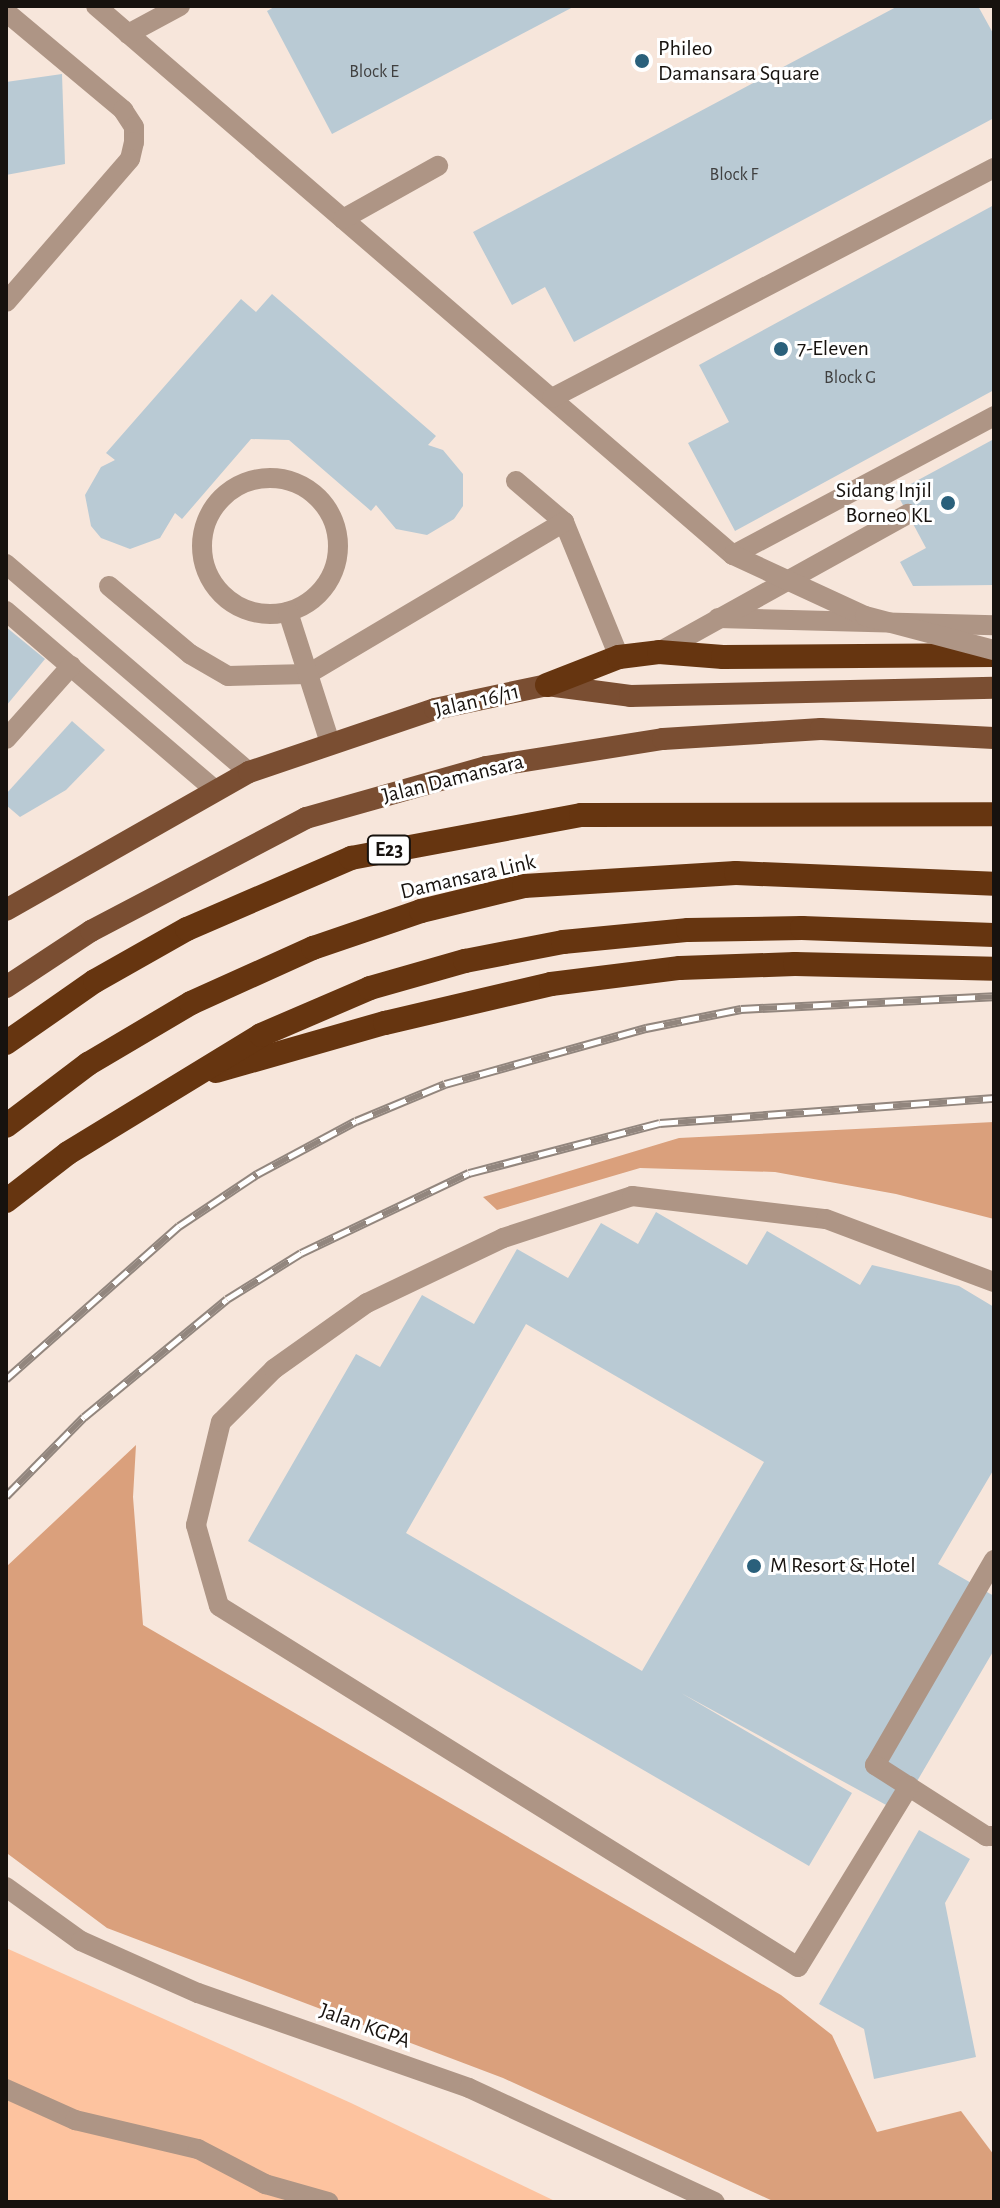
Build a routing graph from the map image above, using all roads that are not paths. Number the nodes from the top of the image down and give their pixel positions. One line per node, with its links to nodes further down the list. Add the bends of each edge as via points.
1 (96, 6): 4 (lane)
2 (180, 6): 4 (lane)
3 (6, 12): 8 (lane, via 123,110 134,127 130,159)
4 (128, 34): 7 (lane)
5 (438, 166): 7 (lane)
6 (994, 168): 9 (lane)
7 (343, 219): 9 (lane)
8 (6, 302)
9 (552, 398): 14 (lane)
10 (994, 416): 14 (lane)
11 (516, 481): 13 (lane)
12 (908, 514): 19 (lane)
13 (564, 522): 23 (lane); 25 (lane)
14 (733, 555): 22 (lane, bridge, via 865,616)
15 (6, 564): 31 (lane)
16 (109, 586): 25 (lane, via 190,654 228,676)
17 (6, 611): 24 (lane)
18 (288, 612): 18 (lane, via 264,614 241,608 208,575 202,552 214,506 230,490 252,480 295,481 313,492 337,528 334,570 324,588); 25 (lane)
19 (718, 618): 20 (lane); 21 (lane)
20 (994, 625)
21 (659, 652): 22 (highway, via 723,657); 23 (highway)
22 (994, 652)
23 (619, 657): 26 (highway)
24 (71, 666): 29 (lane); 32 (lane)
25 (308, 674): 30 (lane)
26 (547, 685): 27 (main road, Jalan 16/11, via 630,696); 30 (main road, Jalan 16/11, via 435,709)
27 (994, 688)
28 (994, 738): 38 (main road, Jalan Damansara, via 821,729 663,739 486,767 306,818 91,931)
29 (6, 739)
30 (330, 743): 31 (main road, Jalan 16/11)
31 (249, 772): 32 (main road, Jalan 16/11)
32 (215, 790): 35 (main road, Jalan 16/11)
33 (994, 814): 39 (highway, Damansara Link / E23, via 817,810 581,815 351,858 187,929 95,981)
34 (994, 884): 41 (highway, Damansara Link, via 736,873 524,886 421,911 313,948 191,1003 88,1064)
35 (6, 910)
36 (994, 935): 40 (highway, via 802,928 563,942 370,988 261,1035)
37 (994, 969): 40 (highway, via 795,964 680,968 551,984 385,1023)
38 (6, 987)
39 (6, 1043)
40 (187, 1080): 42 (highway, via 68,1153)
41 (6, 1126)
42 (6, 1201)
43 (994, 1282): 45 (lane, via 826,1219 632,1196 503,1238 367,1303 274,1369 221,1422 196,1525 219,1606 798,1967)
44 (994, 1561): 45 (lane, via 875,1765)
45 (909, 1786): 46 (lane)
46 (994, 1836)
47 (6, 1887): 51 (lane, Jalan KGPA, via 81,1941 198,1993 469,2088)
48 (6, 2089): 49 (lane, via 75,2120 198,2149)
49 (261, 2193): 50 (lane)
50 (328, 2202)
51 (715, 2202)

